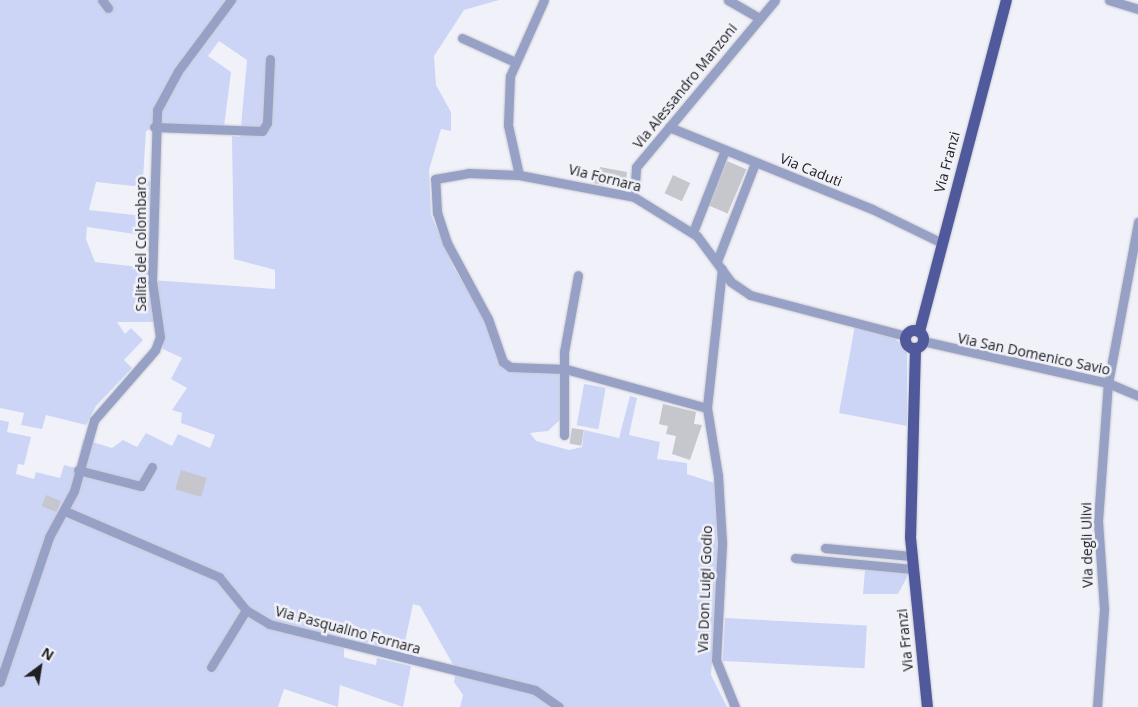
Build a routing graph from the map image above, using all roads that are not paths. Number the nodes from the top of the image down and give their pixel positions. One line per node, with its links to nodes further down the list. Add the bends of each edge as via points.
1 (102, 0): 8 (street)
2 (231, 0): 14 (street, Salita del Colombaro, via 178,71 157,110)
3 (544, 0): 13 (street)
4 (728, 0): 10 (street)
5 (775, 0): 10 (street, Via Alessandro Manzoni)
6 (1006, 0): 22 (main road, Via Franzi)
7 (1108, 0): 9 (street)
8 (108, 8)
9 (1138, 9)
10 (759, 18): 15 (street, Via Alessandro Manzoni)
11 (462, 38): 13 (street)
12 (270, 59): 14 (street, via 267,123 262,131)
13 (515, 62): 18 (street, via 508,125)
14 (154, 127): 33 (street, Salita del Colombaro, via 152,281 160,337 155,350 94,420)
15 (668, 128): 16 (street, Via Caduti); 19 (street, Via Alessandro Manzoni, via 636,167)
16 (725, 150): 17 (street, Via Caduti); 21 (street)
17 (755, 163): 22 (street, Via Caduti); 23 (street, Via Don Luigi Godio)
18 (519, 176): 19 (street, Via Fornara); 27 (street, Via Fornara, via 468,173 435,179 437,213 450,251 488,319 503,362 510,367)
19 (634, 197): 21 (street, Via Fornara)
20 (1138, 222): 28 (street, Via degli Ulivi)
21 (693, 232): 23 (street, Via Fornara)
22 (942, 243): 26 (main road, Via Franzi)
23 (720, 265): 25 (street, Via Fornara, via 731,282 750,295); 30 (street, Via Don Luigi Godio)
24 (578, 275): 27 (street, via 562,352)
25 (906, 336): 26 (main road)
26 (919, 340): 28 (street, Via San Domenico Savio); 36 (main road, Via Franzi)
27 (565, 369): 30 (street); 31 (street)
28 (1108, 382): 29 (street, Via San Domenico Savio); 45 (street, Via degli Ulivi, via 1098,521 1104,609)
29 (1138, 396)
30 (707, 408): 43 (street, Via Don Luigi Godio, via 722,543 716,660)
31 (564, 436)
32 (152, 467): 33 (street, via 141,486)
33 (78, 470): 34 (street, Salita del Colombaro)
34 (65, 511): 39 (street, Via Pasqualino Fornara, via 219,578); 41 (street, Salita del Colombaro, via 49,537)
35 (825, 548): 36 (street)
36 (911, 556): 38 (main road, Via Franzi)
37 (795, 558): 38 (street)
38 (912, 569): 44 (main road, Via Franzi)
39 (246, 610): 40 (street); 42 (street, Via Pasqualino Fornara, via 291,630 535,690)
40 (212, 666)
41 (0, 682)
42 (559, 707)
43 (734, 707)
44 (928, 707)
45 (1097, 707)

